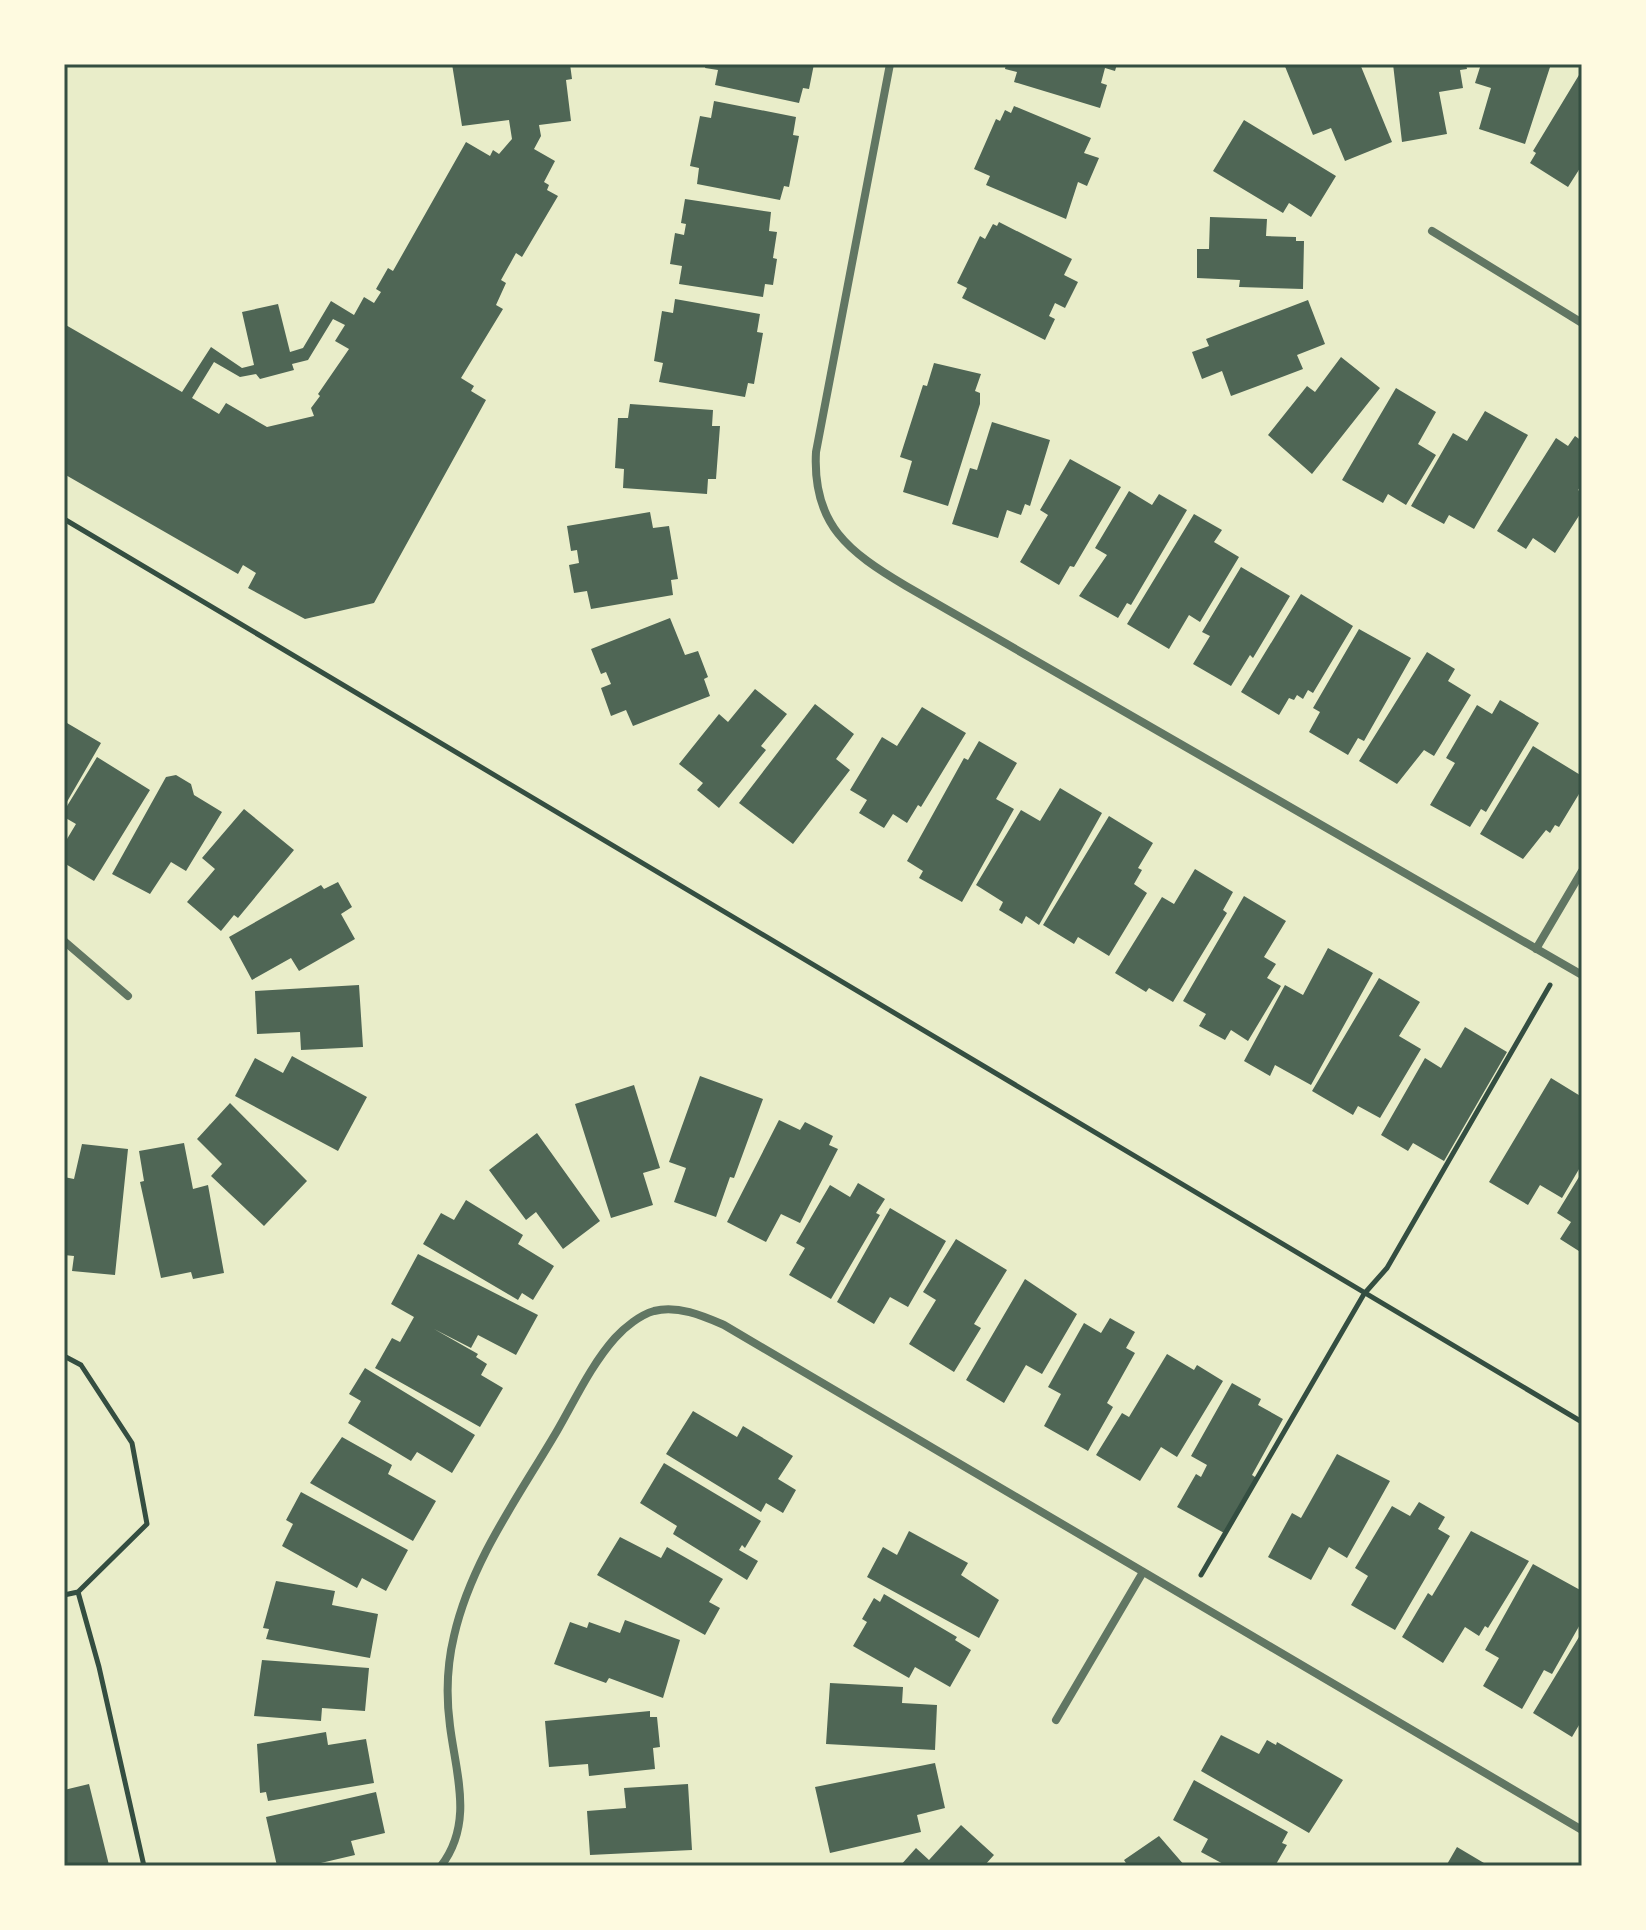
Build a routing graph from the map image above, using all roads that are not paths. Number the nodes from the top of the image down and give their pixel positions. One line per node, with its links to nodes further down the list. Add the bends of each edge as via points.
1 (890, 64): 6 (street, via 816,452 816,486 833,530 855,554 906,586)
2 (1432, 231): 3 (street)
3 (1582, 323)
4 (1582, 871): 6 (street)
5 (64, 941): 8 (street)
6 (1536, 949): 7 (street)
7 (1582, 975)
8 (128, 996)
9 (1143, 1572): 10 (street); 11 (street); 12 (street, via 724,1325 680,1310 653,1311 631,1323 602,1354 482,1557 467,1594 447,1681 462,1814 450,1855)
10 (1056, 1720)
11 (1582, 1830)
12 (441, 1866)

